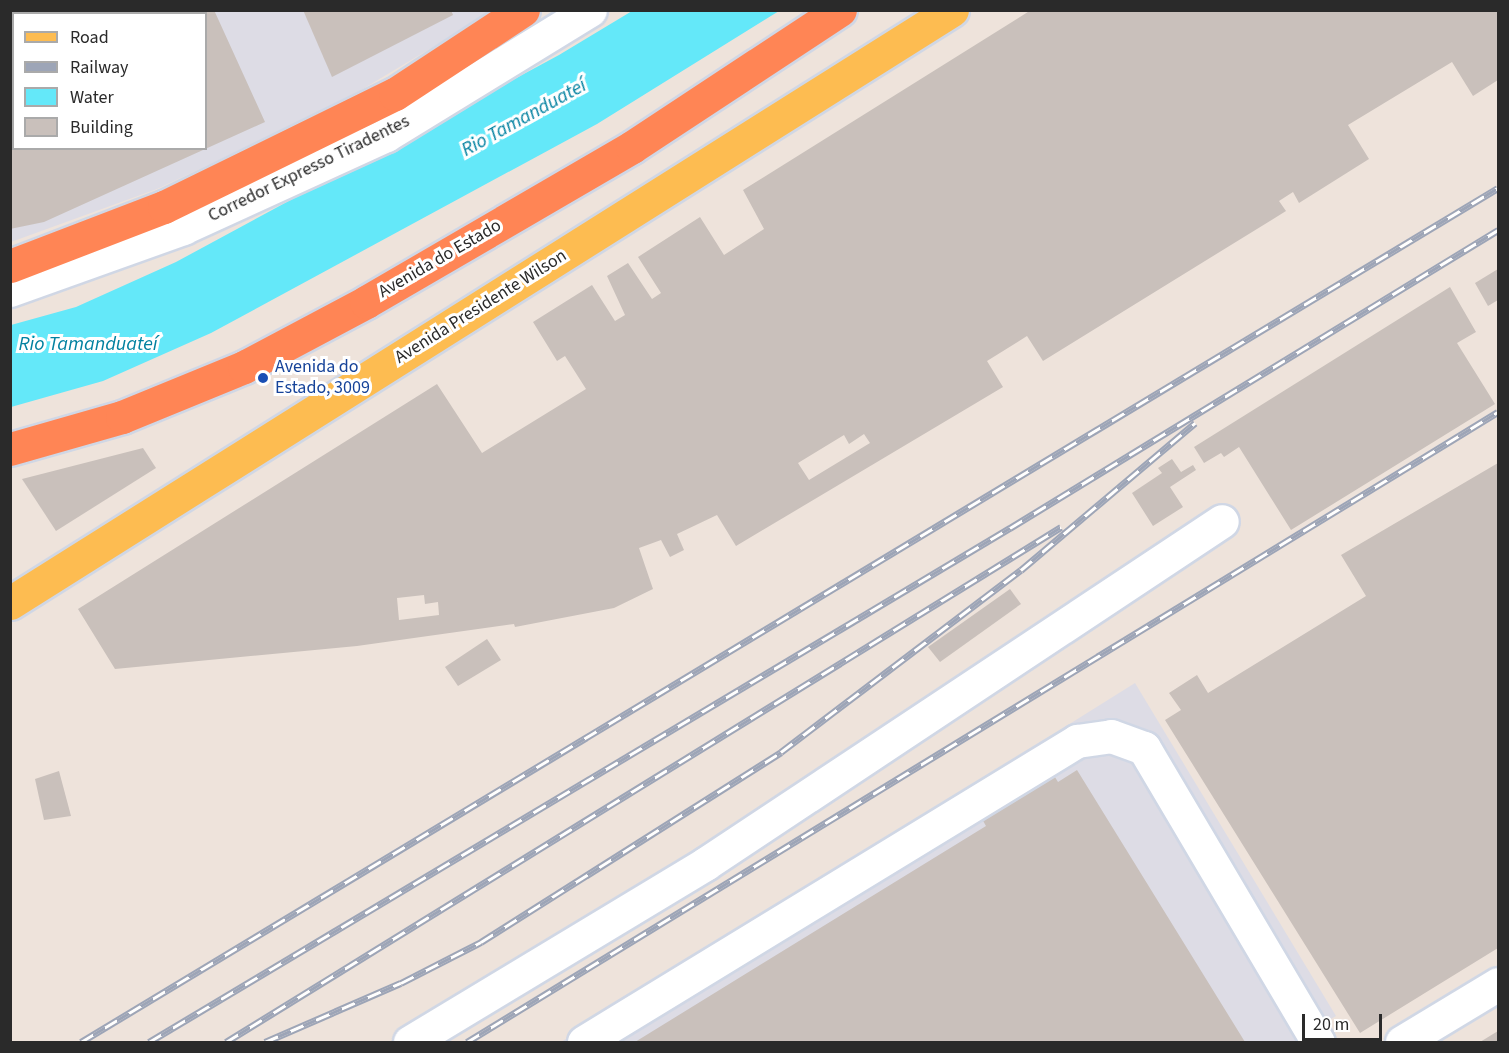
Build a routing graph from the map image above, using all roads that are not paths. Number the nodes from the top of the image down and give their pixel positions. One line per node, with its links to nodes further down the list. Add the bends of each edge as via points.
1 (523, 10): 5 (highway, via 395,94 164,207)
2 (590, 10): 6 (street, Corredor Expresso Tiradentes, via 386,135 183,228)
3 (840, 10): 7 (highway, Avenida do Estado, via 632,147 366,302 244,367 122,417)
4 (952, 10): 9 (main road, Avenida Presidente Wilson)
5 (10, 266)
6 (10, 290)
7 (10, 449)
8 (1222, 521): 11 (street, via 705,864)
9 (10, 603)
10 (1498, 984): 14 (street)
11 (410, 1042)
12 (584, 1042): 13 (street, via 1077,741 1111,736 1144,748)
13 (1318, 1042)
14 (1402, 1042)

